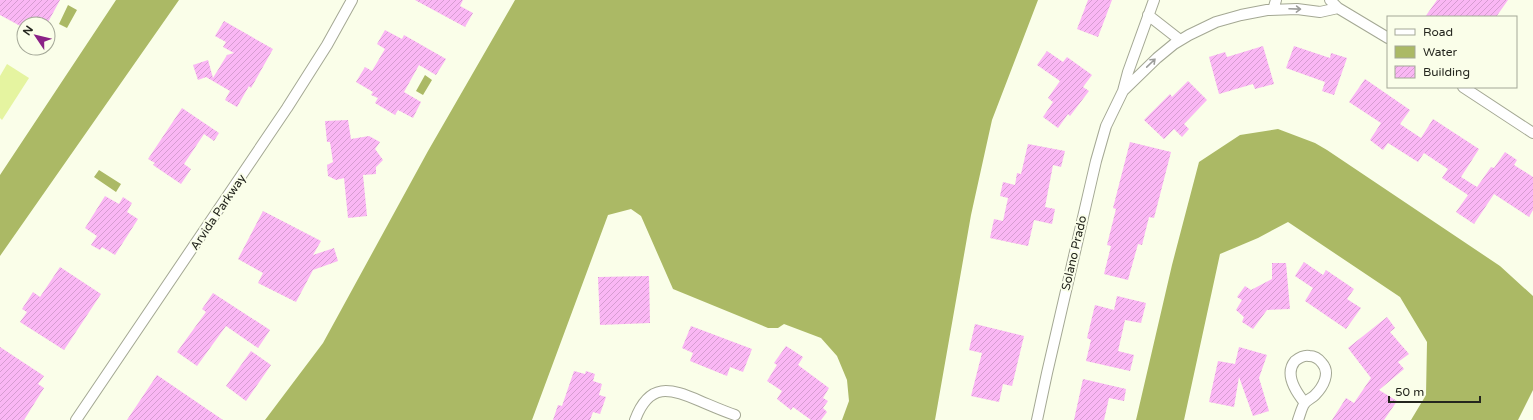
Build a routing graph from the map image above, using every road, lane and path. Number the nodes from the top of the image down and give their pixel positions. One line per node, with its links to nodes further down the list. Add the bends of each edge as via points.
1 (352, 0): 14 (street, Arvida Parkway, via 287,108)
2 (1154, 0): 6 (street, Solano Prado)
3 (1330, 0): 5 (street)
4 (1274, 5): 5 (street, Solano Prado, one-way to 5, via 1320,12); 8 (street, Solano Prado, via 1222,20)
5 (1338, 8): 7 (street)
6 (1148, 15): 8 (street); 10 (street, Solano Prado)
7 (1387, 37)
8 (1180, 40): 10 (street, Solano Prado, one-way to 8, via 1157,58)
9 (1465, 88): 11 (street)
10 (1124, 91): 16 (street, Solano Prado, via 1106,126 1096,161)
11 (1533, 133)
12 (1305, 403): 12 (street, via 1295,388 1291,374 1298,359 1311,356 1324,364 1326,374 1320,388); 17 (street)
13 (735, 415): 15 (street, via 678,392 660,391 644,403)
14 (76, 420)
15 (635, 420)
16 (1037, 420)
17 (1298, 420)

